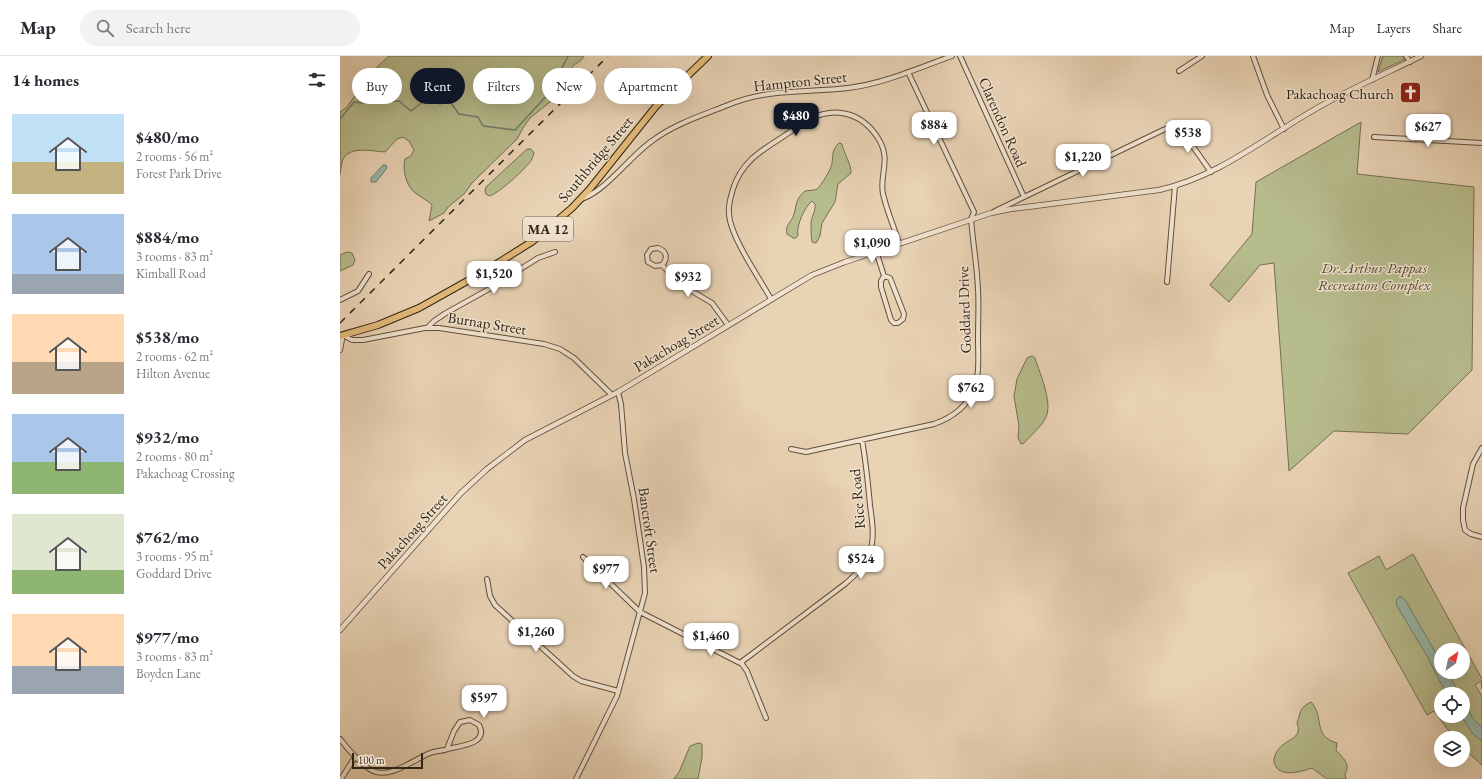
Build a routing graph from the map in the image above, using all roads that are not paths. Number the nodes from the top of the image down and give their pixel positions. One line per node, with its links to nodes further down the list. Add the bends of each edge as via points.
1 (708, 56): 19 (main road, Southbridge Street / MA 12, via 657,105)
2 (952, 56): 11 (street, Hampton Street)
3 (960, 56): 18 (street, Clarendon Road)
4 (1200, 56): 10 (street)
5 (1253, 56): 13 (street, via 1267,95)
6 (1378, 56): 12 (street)
7 (1406, 56): 9 (street)
8 (1422, 56): 9 (street, Pakachoag Street)
9 (1410, 62): 12 (street, Pakachoag Street)
10 (1179, 71)
11 (908, 72): 19 (street, Hampton Street, via 855,87 765,94 730,104 662,134 640,150 599,190); 21 (street, Goddard Drive, via 974,212)
12 (1372, 81): 13 (street, Pakachoag Street, via 1319,107)
13 (1284, 129): 16 (street, Pakachoag Street)
14 (1374, 137): 15 (street)
15 (1482, 143)
16 (1211, 172): 17 (street, Pakachoag Street); 18 (street, via 1182,131 1176,127 1168,128)
17 (1174, 186): 20 (street, Pakachoag Street); 28 (street)
18 (1024, 197): 20 (street)
19 (580, 200): 33 (main road, Southbridge Street / MA 12, via 533,241 487,270 398,318)
20 (991, 213): 21 (street, Pakachoag Street)
21 (971, 220): 22 (street, Pakachoag Street); 37 (street, Goddard Drive, via 978,298 978,366 972,394 958,411 939,423)
22 (899, 243): 23 (street, Pakachoag Street); 29 (street, via 883,194 885,160 878,138 865,123 845,114 831,113 808,120 759,152 745,165 736,181 730,202 729,219 732,229)
23 (876, 251): 27 (street); 29 (street, Pakachoag Street, via 807,277)
24 (555, 252): 32 (street, via 538,258 446,313)
25 (662, 265): 25 (street, via 655,266 648,262 647,255 651,249 658,248 665,252 666,259); 31 (street, via 680,284 712,303)
26 (369, 274): 30 (street, via 358,291)
27 (884, 276): 27 (street, via 890,278 904,314 898,323 891,320 881,287)
28 (1167, 282)
29 (771, 299): 31 (street, Pakachoag Street)
30 (340, 300)
31 (728, 325): 35 (street, Pakachoag Street)
32 (427, 328): 33 (street, Burnap Street, via 364,340 352,340); 36 (street, Burnap Street, via 450,328 536,342 556,348 578,361)
33 (342, 336): 34 (street)
34 (340, 350)
35 (618, 392): 36 (street, Pakachoag Street); 43 (street, Bancroft Street, via 624,447 644,567 645,593)
36 (612, 396): 44 (street, Pakachoag Street, via 533,436 481,474)
37 (862, 440): 39 (street, Goddard Drive, via 806,452); 45 (street, Rice Road, via 867,465 872,528 871,550 846,584)
38 (1482, 448): 40 (street, via 1473,464 1463,508 1465,530)
39 (791, 449)
40 (1482, 537)
41 (583, 556): 43 (street)
42 (486, 579): 46 (street, via 495,605 573,676 581,681)
43 (640, 612): 45 (street); 46 (street, Bancroft Street)
44 (340, 630)
45 (740, 663): 47 (street, via 747,672)
46 (618, 691): 52 (street, Bancroft Street)
47 (766, 718)
48 (340, 739): 50 (street)
49 (448, 750): 49 (street, via 477,741 481,732 478,724 470,720 460,722 455,728); 50 (street, via 432,752 394,771 383,773 370,769)
50 (355, 757): 51 (street)
51 (341, 779)
52 (576, 779)

